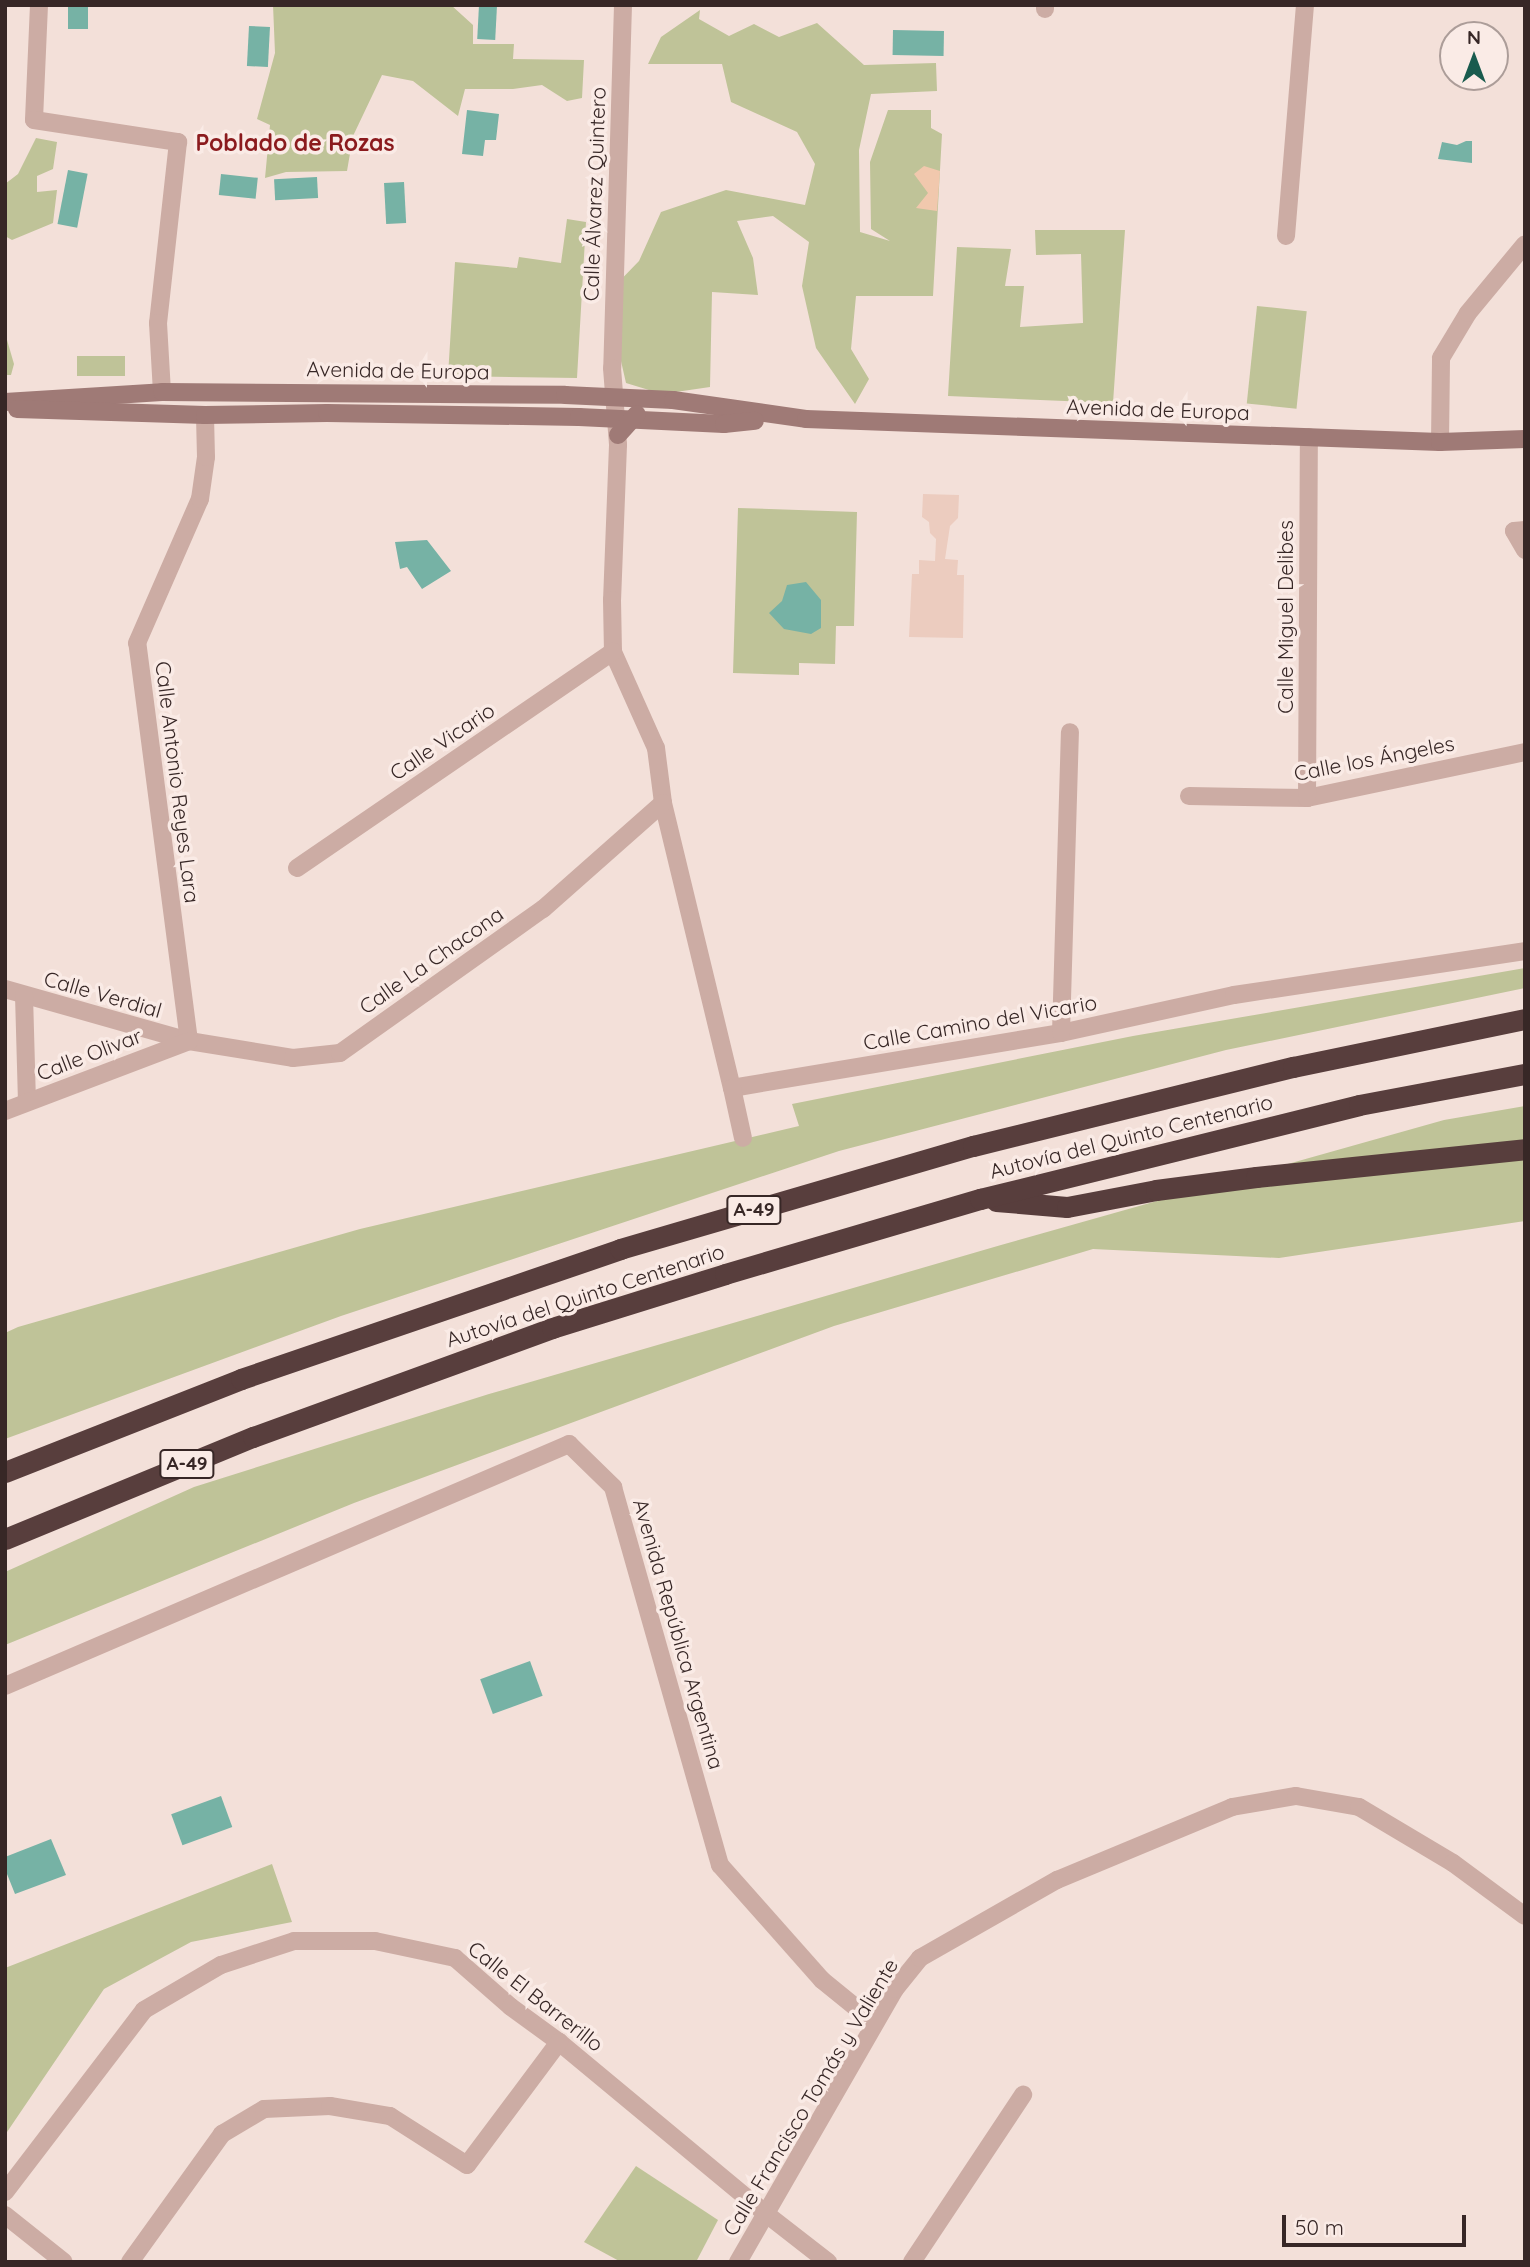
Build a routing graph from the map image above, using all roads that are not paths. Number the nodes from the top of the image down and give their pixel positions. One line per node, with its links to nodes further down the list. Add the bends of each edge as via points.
1 (39, 5): 7 (street, via 34,120 178,142 158,323)
2 (623, 5): 8 (street, Calle Álvarez Quintero)
3 (1305, 5): 4 (street)
4 (1286, 236)
5 (1525, 244): 18 (street, via 1468,313 1441,358)
6 (279, 391): 7 (main road, Avenida de Europa); 8 (main road, Avenida de Europa); 13 (main road, via 258,402 215,404)
7 (162, 392): 9 (main road, Avenida de Europa)
8 (609, 393): 11 (main road, Avenida de Europa); 12 (main road, via 594,407 421,404); 15 (street, Calle Álvarez Quintero)
9 (5, 402)
10 (5, 408): 13 (main road, Avenida de Europa)
11 (741, 412): 14 (main road, Avenida de Europa); 15 (main road, via 639,412)
12 (392, 414): 13 (main road, Avenida de Europa); 15 (main road, Avenida de Europa)
13 (205, 415): 33 (street, Calle Antonio Reyes Lara, via 200,499 137,643)
14 (790, 418): 15 (main road, Avenida de Europa, via 724,424); 16 (main road, Avenida de Europa)
15 (621, 424): 21 (street, Calle Álvarez Quintero)
16 (1309, 437): 18 (main road, Avenida de Europa); 25 (street, Calle Miguel Delibes)
17 (1525, 439): 18 (main road, Avenida de Europa)
18 (1440, 442)
19 (1519, 531): 20 (street)
20 (1525, 550)
21 (613, 652): 26 (street, via 656,748); 27 (street, Calle Vicario)
22 (1070, 732): 32 (street)
23 (1525, 752): 25 (street, Calle los Ángeles)
24 (1189, 796): 25 (street, Calle los Ángeles)
25 (1307, 797)
26 (663, 803): 33 (street, Calle La Chacona, via 543,909 340,1053 293,1058); 35 (street)
27 (297, 868)
28 (1525, 951): 32 (street, Calle Camino del Vicario, via 1234,995)
29 (5, 989): 30 (street, Calle Verdial)
30 (24, 995): 33 (street, Calle Verdial); 36 (street)
31 (1525, 1019): 41 (highway, Autovía del Quinto Centenario / A-49, via 1293,1067 973,1146 620,1249 241,1379)
32 (1061, 1033): 35 (street, Calle Camino del Vicario)
33 (189, 1041): 36 (street, Calle Olivar)
34 (1525, 1074): 40 (highway, Autovía del Quinto Centenario / A-49, via 1359,1105)
35 (732, 1088): 38 (street)
36 (27, 1102): 37 (street, Calle Olivar)
37 (5, 1111)
38 (743, 1138)
39 (1525, 1149): 40 (highway, via 1256,1177 1067,1207)
40 (980, 1199): 42 (highway, Autovía del Quinto Centenario / A-49, via 552,1328 253,1437)
41 (5, 1472)
42 (5, 1539)
43 (5, 1686): 45 (street, Avenida República Argentina, via 569,1444 613,1486 720,1865 822,1980)
44 (1525, 1916): 45 (street, Calle Francisco Tomás y Valiente, via 1452,1863 1359,1807 1296,1796 1232,1807 1057,1880 920,1958)
45 (875, 2023): 49 (street, Calle Francisco Tomás y Valiente)
46 (559, 2042): 48 (street, Calle El Barrerillo, via 455,1958 374,1941 294,1941 220,1965 144,2010); 49 (street, Calle El Barrerillo); 52 (street, via 467,2165 390,2116 330,2106 264,2109 222,2134)
47 (1023, 2095): 55 (street)
48 (5, 2192)
49 (765, 2214): 53 (street, Calle Francisco Tomás y Valiente); 54 (street, Calle El Barrerillo)
50 (5, 2215): 51 (street)
51 (64, 2262)
52 (130, 2262)
53 (738, 2262)
54 (828, 2262)
55 (912, 2262)

